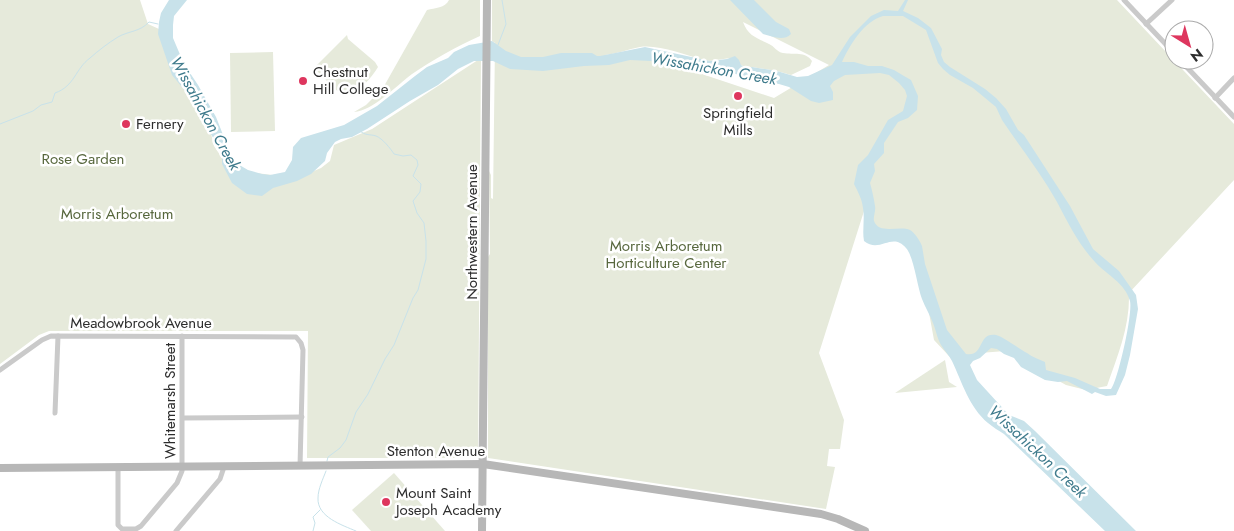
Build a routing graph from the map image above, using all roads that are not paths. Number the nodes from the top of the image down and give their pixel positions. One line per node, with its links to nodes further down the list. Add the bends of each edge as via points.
1 (487, 0): 16 (street, Northwestern Avenue)
2 (1124, 0): 4 (street)
3 (1172, 0): 4 (street)
4 (1146, 24): 5 (street)
5 (1164, 43)
6 (1189, 70): 8 (street)
7 (1234, 78): 8 (street)
8 (1215, 98): 9 (street)
9 (1234, 117)
10 (58, 336): 11 (street, Meadowbrook Avenue); 12 (street, Meadowbrook Avenue, via 45,338); 13 (street)
11 (182, 336): 14 (street, Meadowbrook Avenue, via 293,336 300,340 303,350); 15 (street, Whitemarsh Street)
12 (0, 370)
13 (55, 413)
14 (302, 417): 15 (street); 17 (street)
15 (183, 418): 19 (street, Whitemarsh Street)
16 (483, 464): 17 (street, Stenton Avenue); 23 (street, Northwestern Avenue); 24 (street, Stenton Avenue, via 820,514)
17 (300, 466): 20 (street, Stenton Avenue)
18 (118, 467): 19 (street, Stenton Avenue); 19 (street, via 117,523 124,529 141,526 177,483); 21 (street, Stenton Avenue)
19 (182, 467): 20 (street, Stenton Avenue)
20 (224, 467): 22 (street, via 220,479)
21 (0, 468)
22 (176, 531)
23 (482, 531)
24 (865, 531)

